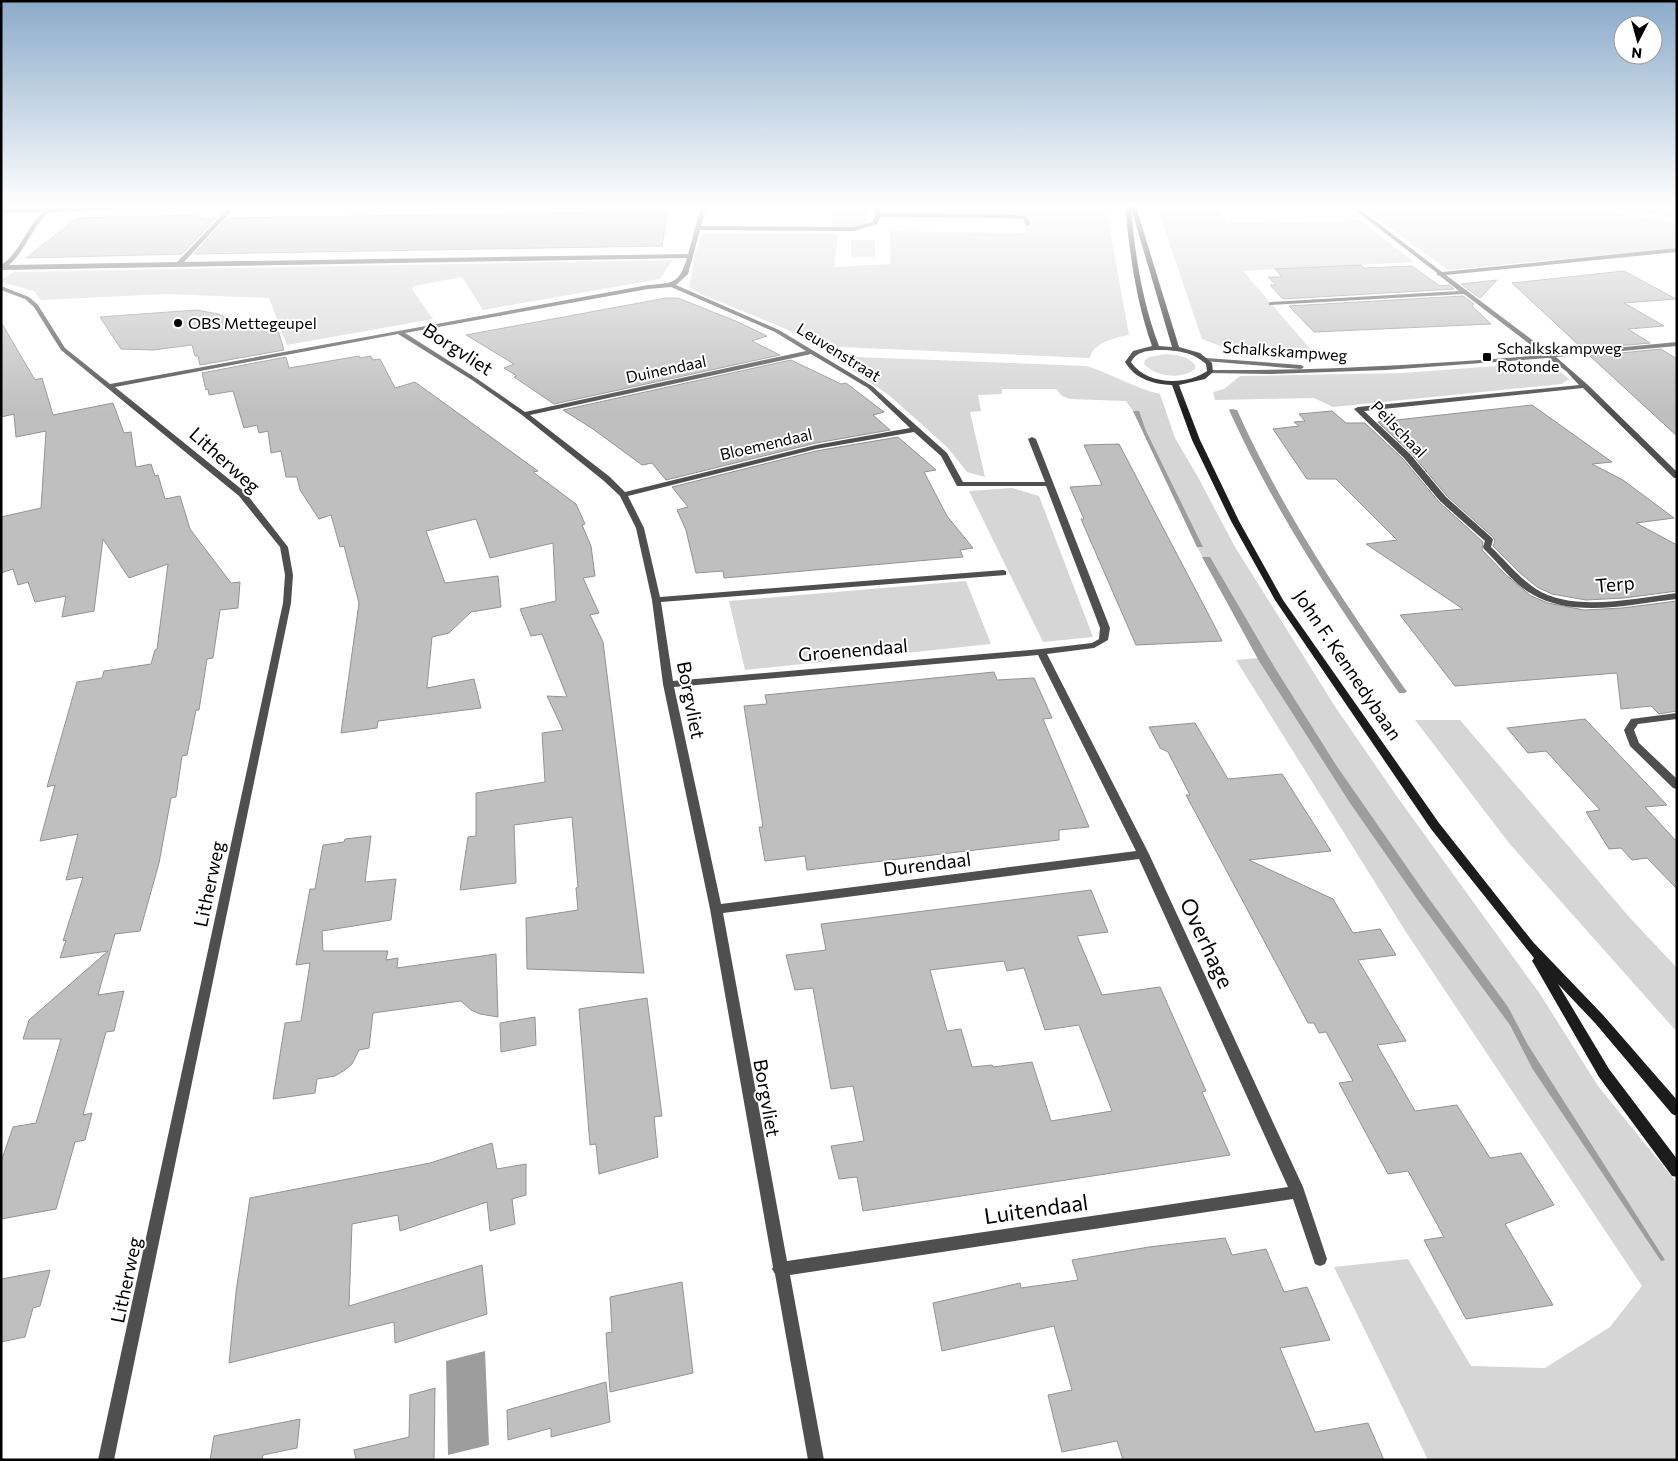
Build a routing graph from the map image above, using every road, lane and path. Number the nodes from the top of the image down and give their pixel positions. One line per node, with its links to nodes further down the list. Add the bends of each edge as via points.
1 (684, 275): 5 (street)
2 (1137, 275): 11 (main road)
3 (1153, 275): 12 (main road)
4 (1441, 275): 7 (street)
5 (672, 285): 9 (street, Borgvliet); 13 (street, Leuvenstraat, via 777,331)
6 (1, 288): 19 (street, Litherweg, via 27,298 36,306 63,349)
7 (1464, 292): 8 (street); 14 (street)
8 (1271, 304)
9 (399, 332): 19 (street); 21 (street, Borgvliet)
10 (1677, 344): 14 (street, Schalkskampweg)
11 (1156, 348): 12 (main road); 18 (main road, via 1134,353 1128,365 1145,377)
12 (1176, 349): 15 (main road)
13 (813, 352): 21 (street, Duinendaal); 22 (street, Leuvenstraat, via 870,387)
14 (1552, 357): 16 (street, Schalkskampweg); 20 (street)
15 (1206, 360): 16 (street, Schalkskampweg); 17 (main road, via 1211,366)
16 (1362, 370): 17 (street, Schalkskampweg)
17 (1210, 372): 18 (main road, via 1198,380)
18 (1175, 383): 39 (main road, John F. Kennedybaan, via 1196,440 1235,521 1280,600 1435,826)
19 (111, 386): 45 (street, Litherweg, via 242,494 284,547 289,575 287,602)
20 (1586, 386): 24 (street); 32 (street, Peilschaal, via 1358,409 1407,456 1442,499 1489,540 1487,547 1534,592)
21 (524, 414): 28 (street, Borgvliet)
22 (917, 429): 27 (street, Leuvenstraat, via 944,455 960,484); 28 (street, Bloemendaal, via 816,446)
23 (1032, 439): 27 (street)
24 (1662, 462): 25 (street); 26 (street)
25 (1677, 462)
26 (1677, 476)
27 (1049, 484): 33 (street, via 1105,628 1103,640 1094,645)
28 (623, 494): 31 (street, Borgvliet, via 640,528)
29 (1004, 573): 31 (street)
30 (1677, 596): 32 (street, Terp, via 1583,605)
31 (656, 600): 34 (street, Borgvliet)
32 (1556, 602)
33 (1041, 652): 34 (street, Groenendaal); 37 (street, Overhage)
34 (668, 684): 38 (street, Borgvliet)
35 (1677, 716): 36 (street, via 1635,721 1629,730 1634,744)
36 (1677, 785)
37 (1143, 854): 38 (street, Durendaal); 42 (street, Overhage)
38 (716, 909): 44 (street, Borgvliet)
39 (1529, 945): 40 (main road, John F. Kennedybaan, via 1599,1019); 41 (main road, John F. Kennedybaan, via 1604,1073)
40 (1677, 1110)
41 (1677, 1171)
42 (1298, 1192): 43 (street, Overhage); 44 (street, Luitendaal)
43 (1320, 1259)
44 (780, 1269): 46 (street, Borgvliet)
45 (106, 1460)
46 (816, 1460)

